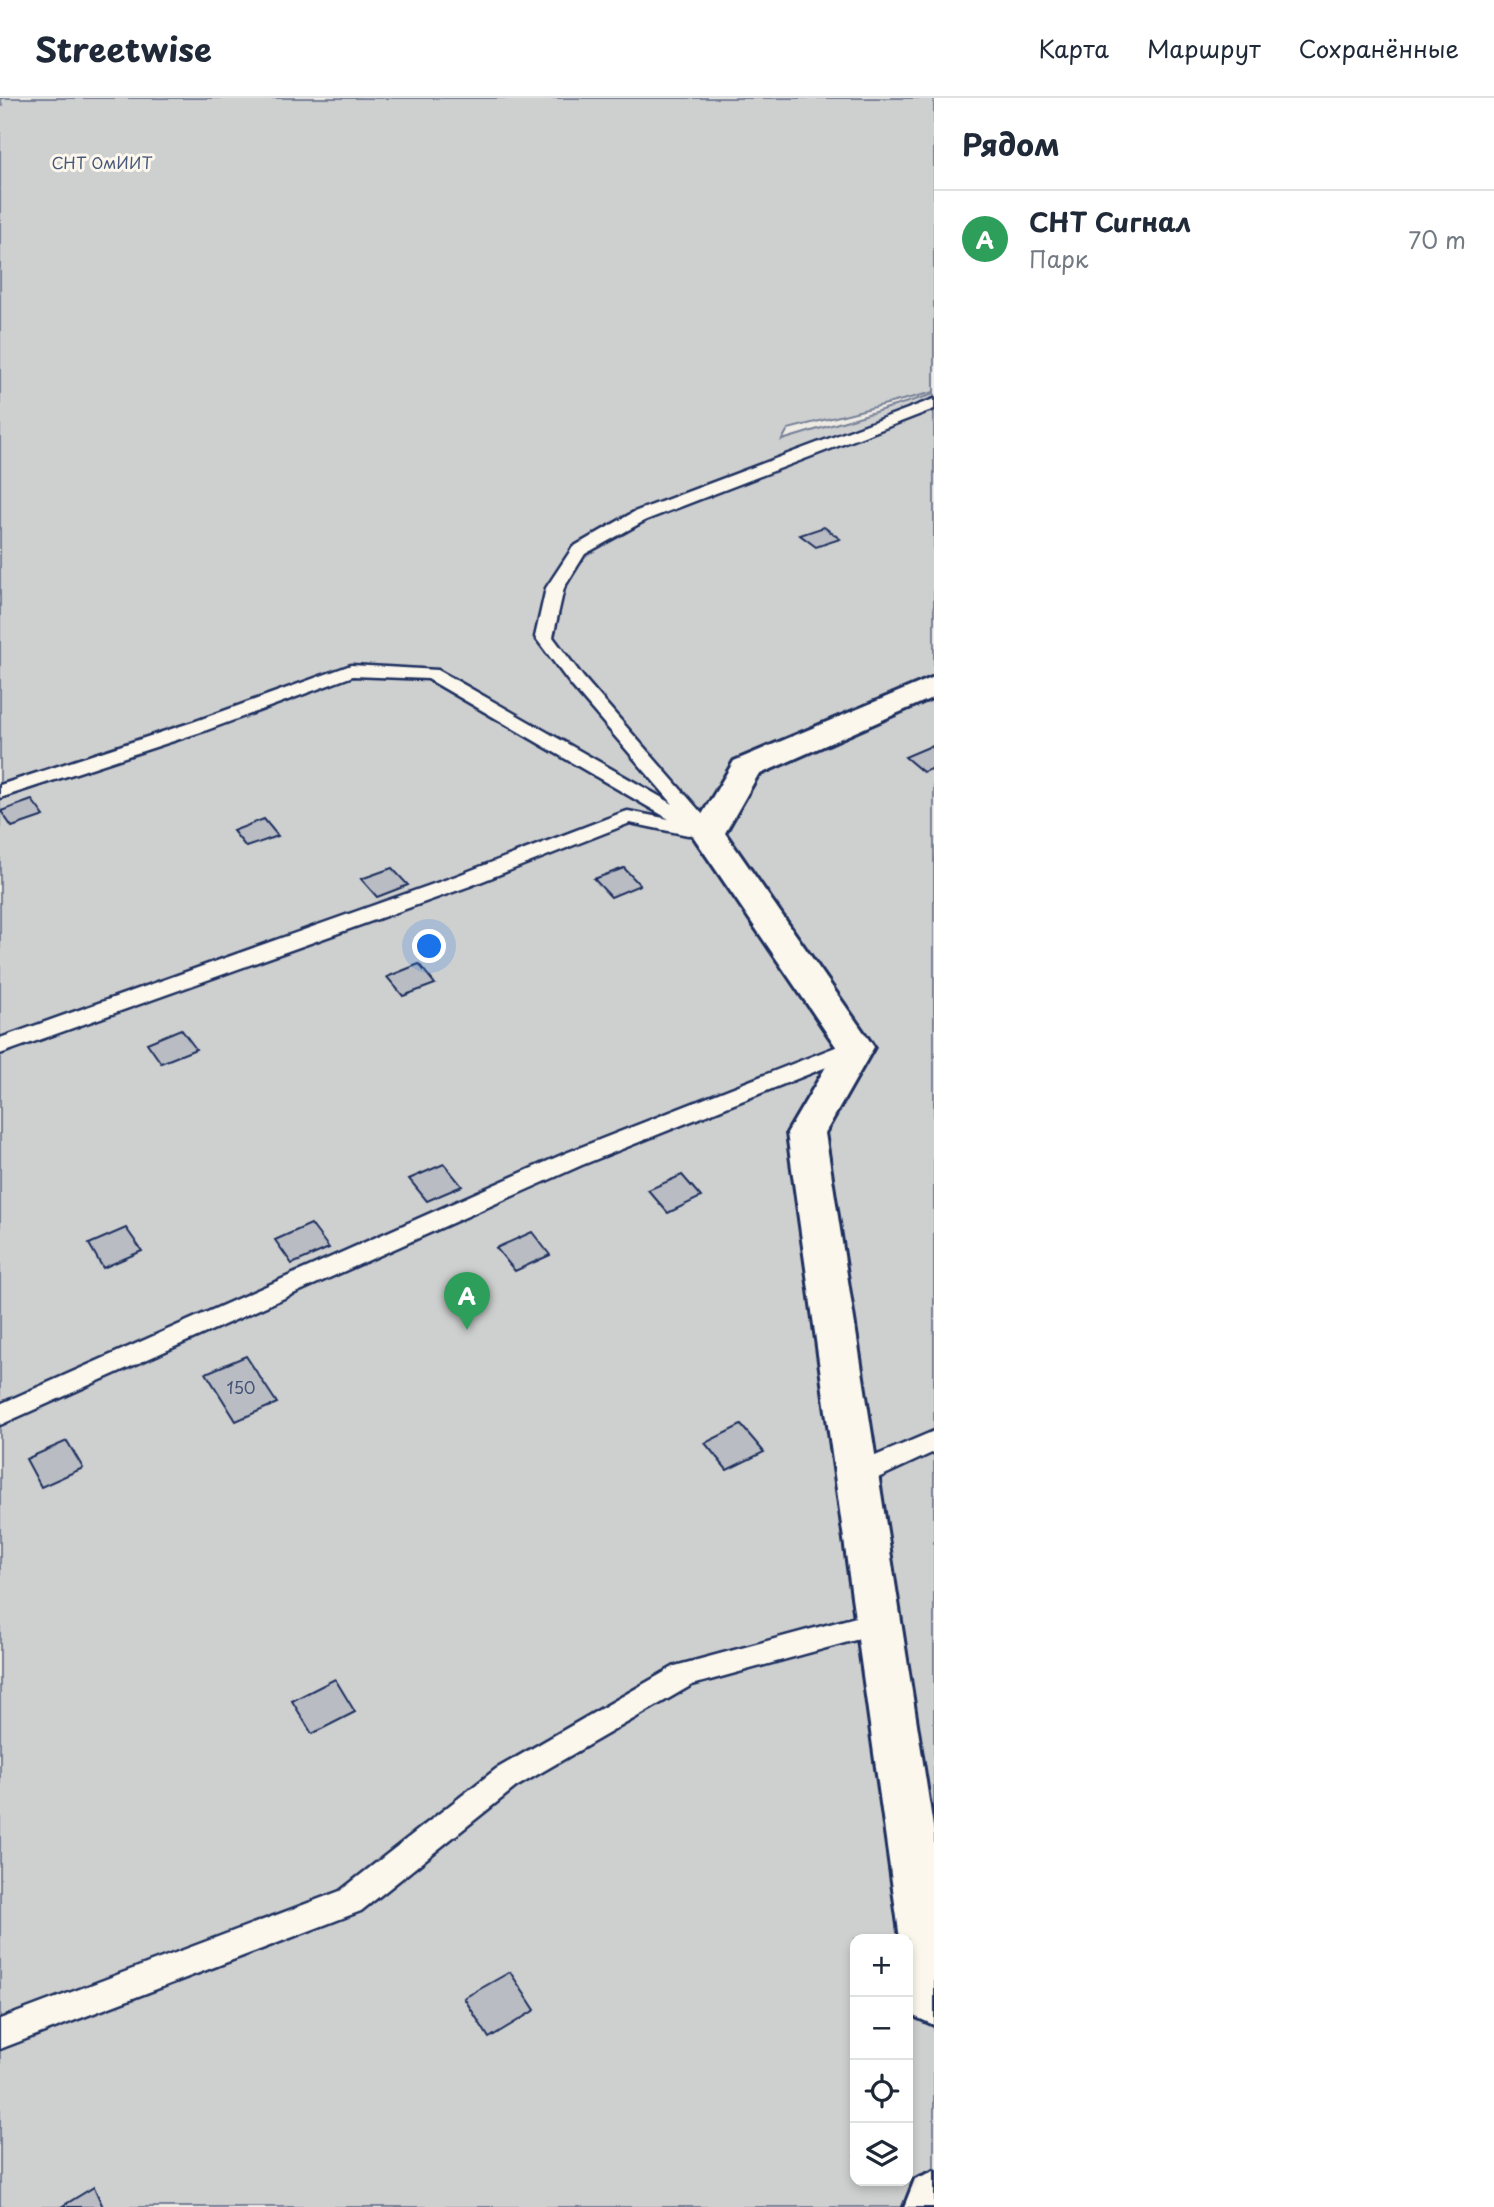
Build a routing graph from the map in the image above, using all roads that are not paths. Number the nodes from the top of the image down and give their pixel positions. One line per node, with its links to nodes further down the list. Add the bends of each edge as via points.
1 (934, 404): 4 (lane, via 640,516 579,551 555,588 544,637)
2 (934, 686): 4 (street, via 745,768)
3 (0, 792): 4 (lane, via 351,670 432,674)
4 (708, 833): 5 (lane, via 628,817 463,881); 6 (street)
5 (0, 1046)
6 (856, 1047): 7 (lane, via 574,1159); 9 (street, via 806,1133)
7 (0, 1415)
8 (934, 1441): 9 (lane)
9 (856, 1476): 10 (street)
10 (878, 1623): 11 (street); 12 (lane, via 685,1675 506,1778 350,1901)
11 (934, 1999)
12 (0, 2034)
13 (934, 2198): 14 (street)
14 (932, 2207)

